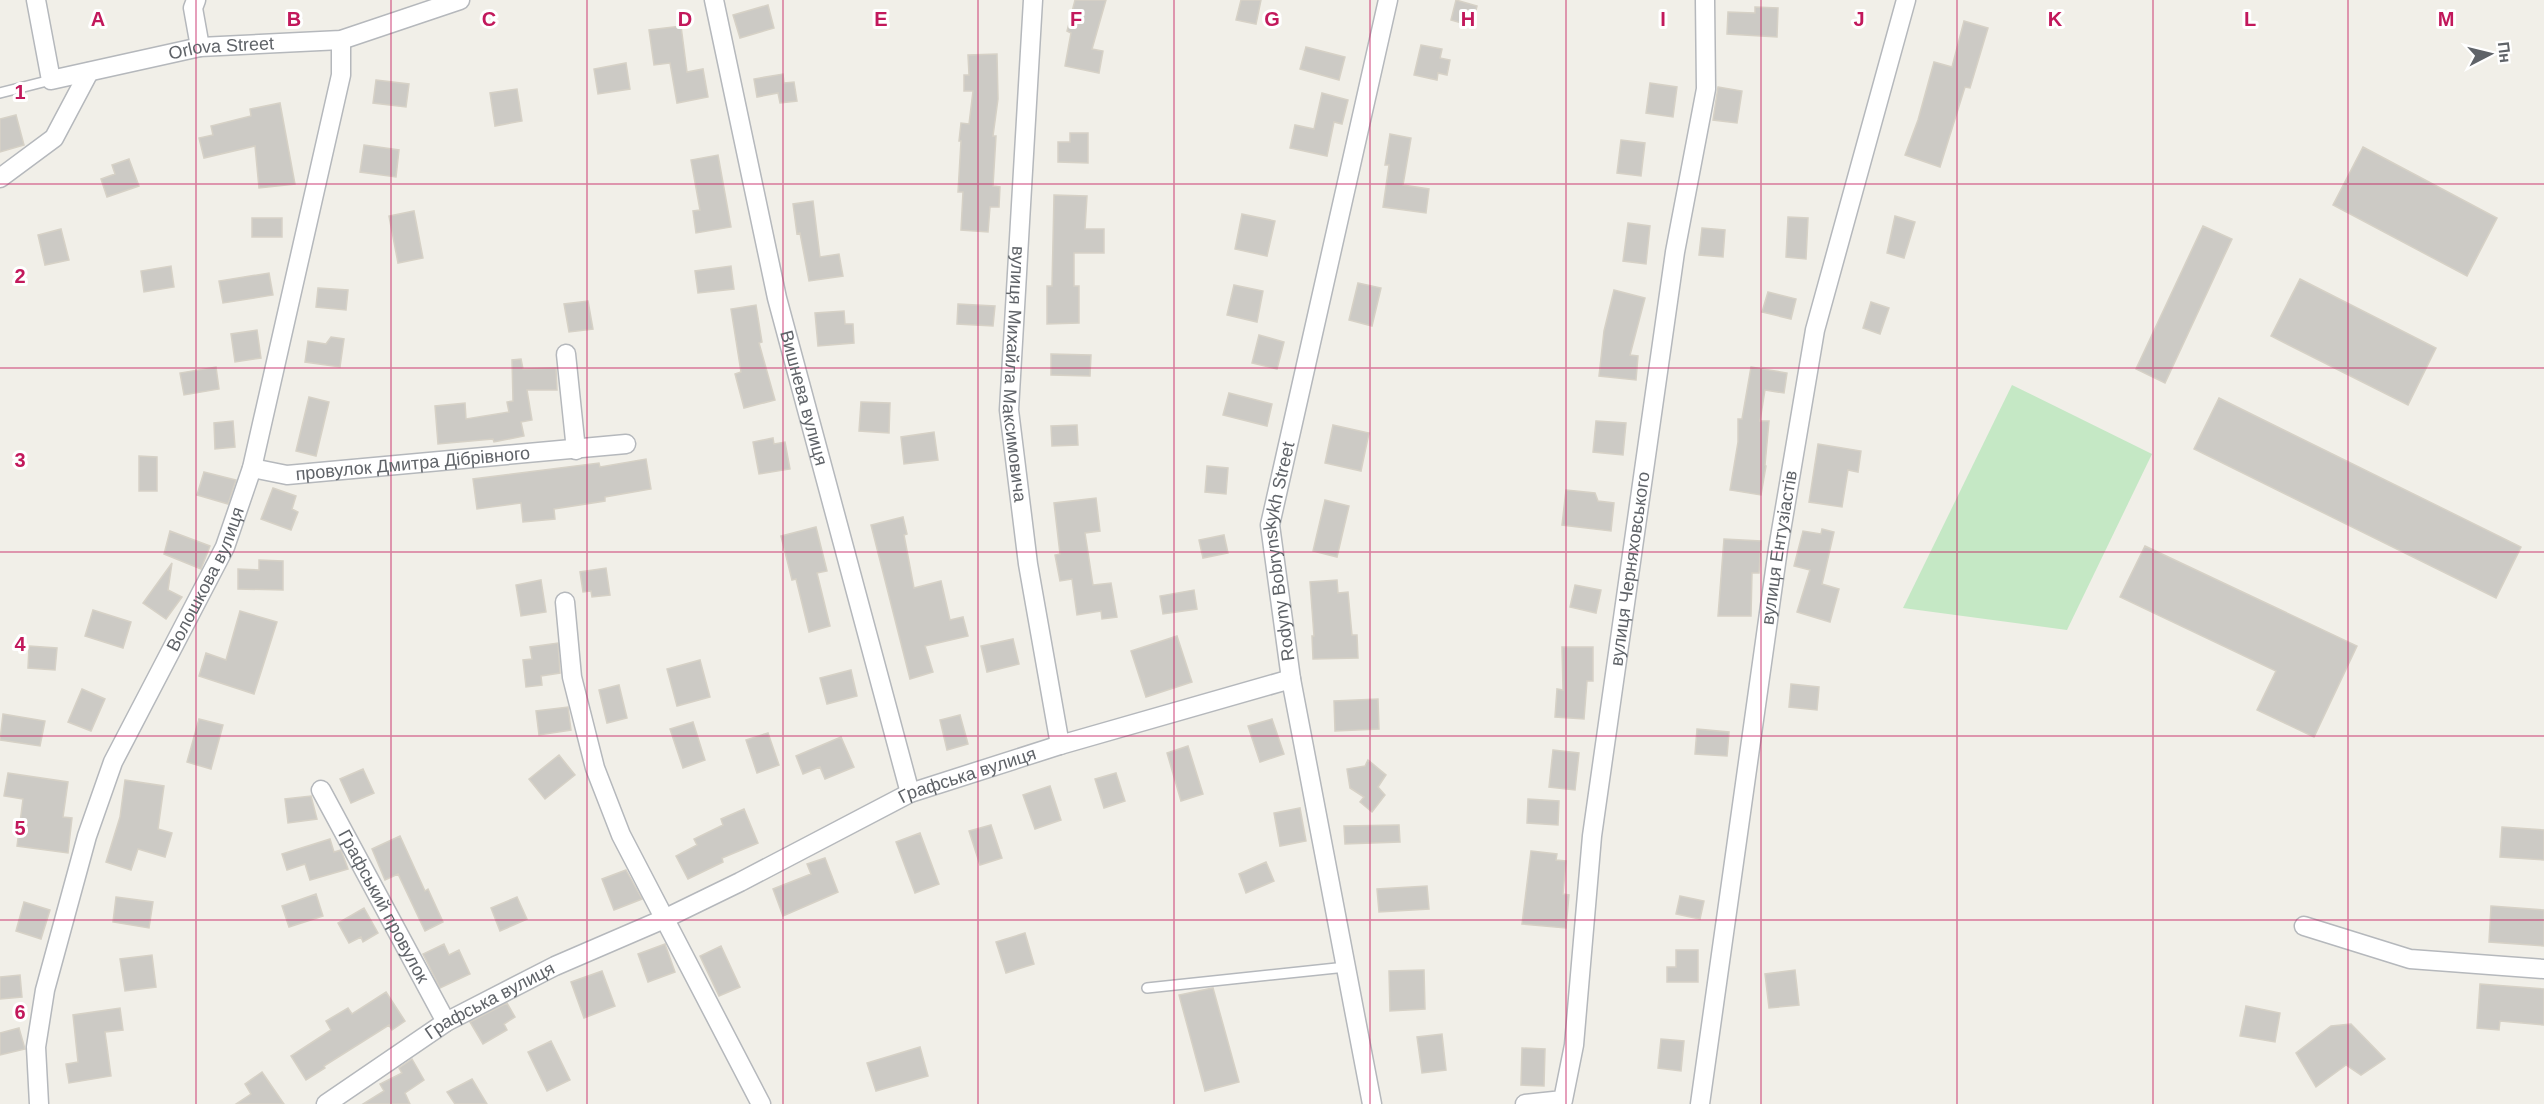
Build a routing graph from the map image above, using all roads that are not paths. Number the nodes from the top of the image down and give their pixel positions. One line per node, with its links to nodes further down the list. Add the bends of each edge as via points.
1 (36, 0): 12 (street)
2 (196, 0): 10 (street, via 193,8)
3 (460, 0): 9 (street, Orlova Street)
4 (714, 0): 23 (street, Вишнева вулиця, via 777,298)
5 (1033, 0): 21 (street, вулиця Михайла Максимовича, via 1009,410 1028,564)
6 (1388, 0): 20 (street, Rodyny Bobrynskykh Street, via 1269,525)
7 (1705, 0): 34 (street, вулиця Черняховського, via 1706,89 1675,252 1592,836 1574,1045 1563,1100)
8 (1906, 0): 35 (street, вулиця Ентузіастів, via 1815,330 1778,549)
9 (341, 39): 10 (street, Orlova Street); 18 (street, Волошкова вулиця, via 341,75)
10 (200, 47): 11 (street, Orlova Street)
11 (89, 72): 12 (street, Orlova Street); 14 (street, via 54,138)
12 (51, 80): 13 (lane)
13 (0, 93)
14 (0, 178)
15 (566, 354): 17 (street)
16 (626, 444): 17 (street, провулок Дмитра Дібрівного)
17 (576, 450): 18 (street, провулок Дмитра Дібрівного, via 287,475)
18 (252, 468): 30 (street, Волошкова вулиця, via 225,547 113,762 87,836 45,990 36,1047)
19 (565, 602): 24 (street, via 572,677 595,768 621,835)
20 (1291, 679): 21 (street, Графська вулиця); 26 (street, Rodyny Bobrynskykh Street)
21 (1060, 746): 23 (street, Графська вулиця)
22 (321, 790): 29 (street, Графський провулок)
23 (910, 793): 24 (street, Графська вулиця)
24 (664, 919): 29 (street, Графська вулиця, via 555,966); 32 (street)
25 (2304, 926): 27 (street, via 2410,959)
26 (1346, 967): 28 (lane); 33 (street, Rodyny Bobrynskykh Street)
27 (2544, 969)
28 (1147, 988)
29 (446, 1022): 31 (street, Графська вулиця)
30 (39, 1104)
31 (326, 1104)
32 (762, 1104)
33 (1372, 1104)
34 (1525, 1104)
35 (1700, 1104)

